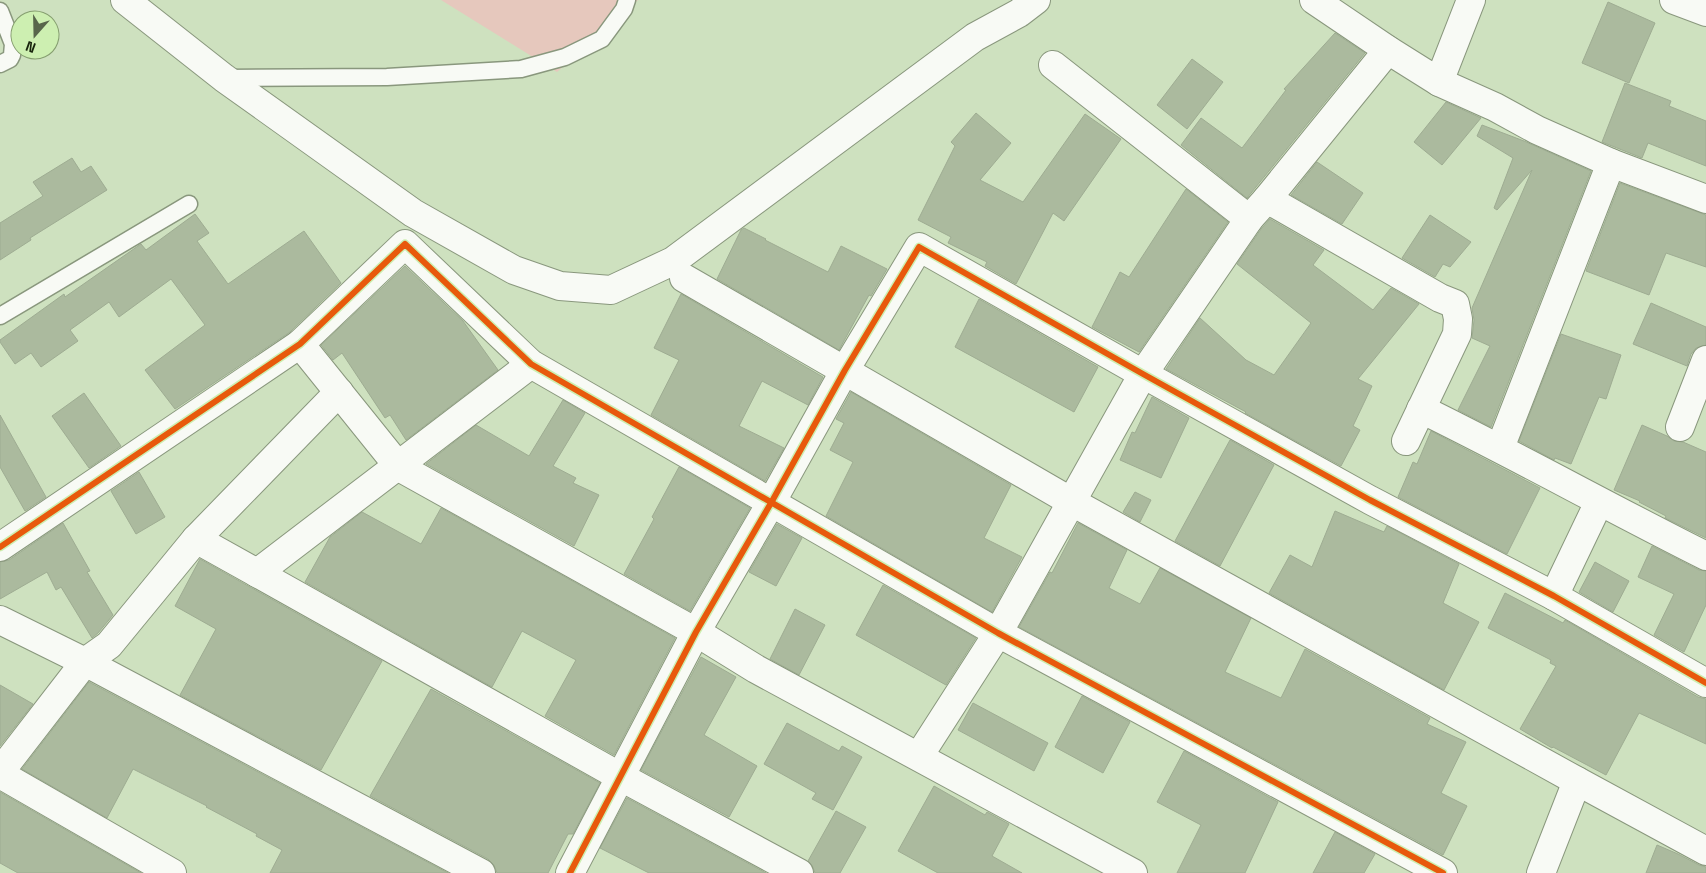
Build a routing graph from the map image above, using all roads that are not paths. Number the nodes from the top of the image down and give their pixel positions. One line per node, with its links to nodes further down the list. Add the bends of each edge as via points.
1 (125, 0): 12 (street)
2 (627, 0): 12 (lane, via 602,39 566,57 521,69 387,77)
3 (1036, 0): 12 (street, via 975,37 673,261 611,290 560,286 514,270 413,213)
4 (1314, 0): 9 (street)
5 (1471, 0): 13 (street)
6 (1674, 0): 8 (street)
7 (0, 12): 10 (lane, via 13,44 10,59)
8 (1706, 12)
9 (1388, 50): 13 (street); 15 (street)
10 (0, 64)
11 (1053, 65): 18 (street)
12 (224, 78)
13 (1440, 82): 14 (street)
14 (1611, 163): 16 (street); 30 (street)
15 (1267, 199): 18 (street); 27 (street, via 1455,304 1457,334)
16 (1706, 199)
17 (189, 204): 20 (lane)
18 (1248, 219): 25 (street)
19 (684, 278): 24 (street)
20 (0, 316)
21 (300, 344): 23 (street, via 405,244); 26 (street); 36 (street)
22 (1706, 360): 28 (street)
23 (531, 364): 31 (street); 34 (street)
24 (845, 370): 25 (street, via 919,248); 32 (street); 34 (street)
25 (1143, 374): 32 (street); 39 (street, via 1370,500)
26 (338, 392): 31 (street); 35 (street)
27 (1421, 409): 29 (street); 30 (street)
28 (1680, 427)
29 (1406, 441)
30 (1500, 448): 33 (street)
31 (398, 467): 38 (street); 41 (street)
32 (1072, 502): 42 (street); 48 (street)
33 (1599, 502): 37 (street); 39 (street)
34 (771, 503): 41 (street); 42 (street)
35 (196, 539): 38 (street); 43 (street, via 109,645)
36 (0, 547)
37 (1706, 556)
38 (257, 574): 47 (street)
39 (1554, 596): 44 (street)
40 (0, 620): 43 (street)
41 (696, 632): 45 (street, via 756,669); 47 (street)
42 (998, 633): 45 (street); 55 (street)
43 (85, 662): 46 (street); 51 (street)
44 (1706, 683)
45 (919, 756): 54 (street)
46 (0, 773): 50 (street)
47 (621, 778): 52 (street); 53 (street)
48 (1577, 782): 49 (street); 56 (street)
49 (1706, 851)
50 (172, 873)
51 (481, 873)
52 (570, 873)
53 (799, 873)
54 (1133, 873)
55 (1443, 873)
56 (1541, 873)

